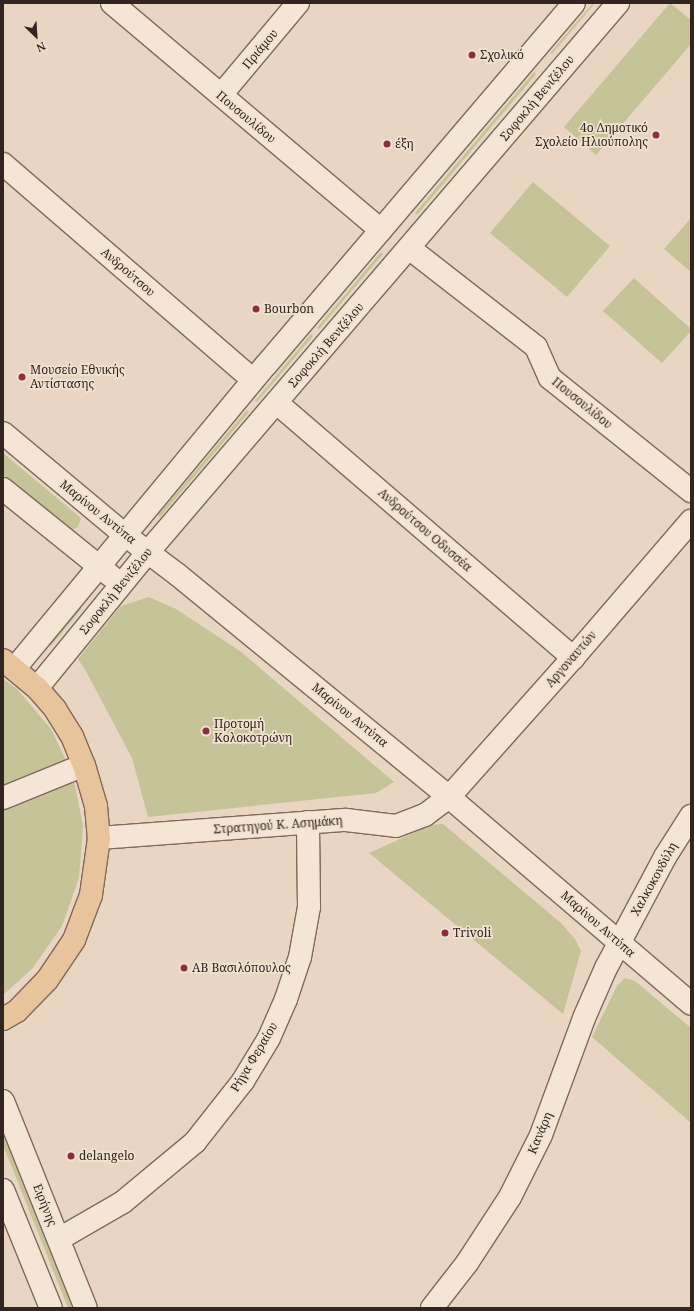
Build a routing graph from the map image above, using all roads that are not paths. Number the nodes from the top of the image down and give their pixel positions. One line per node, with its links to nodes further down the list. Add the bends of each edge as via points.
1 (112, 3): 5 (street, Πουσουλίδου)
2 (298, 3): 5 (street, Πριάμου)
3 (574, 3): 7 (street)
4 (618, 3): 8 (street, Σοφοκλή Βενιζέλου)
5 (221, 95): 7 (street, Πουσουλίδου)
6 (3, 164): 9 (street, Ανδρούτσου)
7 (380, 230): 9 (street)
8 (409, 248): 10 (street, Σοφοκλή Βενιζέλου); 13 (street, Πουσουλίδου, via 536,347 550,378)
9 (253, 380): 15 (street)
10 (277, 403): 16 (street, Σοφοκλή Βενιζέλου); 19 (street, Ανδρούτσου Οδυσσέα)
11 (3, 433): 15 (street, Μαρίνου Αντύπα)
12 (3, 489): 17 (street)
13 (691, 491)
14 (691, 521): 19 (street, Αργοναυτών)
15 (125, 535): 16 (street, Μαρίνου Αντύπα); 17 (street)
16 (148, 552): 18 (street, Σοφοκλή Βενιζέλου); 23 (street, Μαρίνου Αντύπα)
17 (99, 567): 18 (street); 20 (street)
18 (121, 585): 21 (street, Σοφοκλή Βενιζέλου)
19 (573, 658): 23 (street, Αργοναυτών)
20 (9, 664): 21 (main road)
21 (37, 688): 27 (main road, via 55,709 75,743 96,806)
22 (72, 770): 24 (street)
23 (449, 797): 26 (street, Στρατηγού Κ. Ασημάκη, via 425,815 396,826 346,820); 28 (street, Μαρίνου Αντύπα)
24 (3, 798)
25 (691, 816): 28 (street, Χαλκοκονδύλη, via 665,857)
26 (308, 822): 27 (street, Στρατηγού Κ. Ασημάκη); 34 (street, Ρήγα Φεραίου, via 309,907 300,957 269,1038 246,1075 195,1142 123,1202)
27 (99, 838): 30 (main road, via 91,895 74,940 46,980)
28 (620, 943): 29 (street, Μαρίνου Αντύπα); 37 (street, Κανάρη, via 584,1018 541,1135 510,1197 467,1263)
29 (691, 1004)
30 (10, 1015): 31 (street)
31 (3, 1030)
32 (3, 1101): 34 (street, Ειρήνης)
33 (3, 1190): 35 (street)
34 (59, 1239): 36 (street, Ειρήνης)
35 (51, 1308)
36 (86, 1308)
37 (432, 1308)

